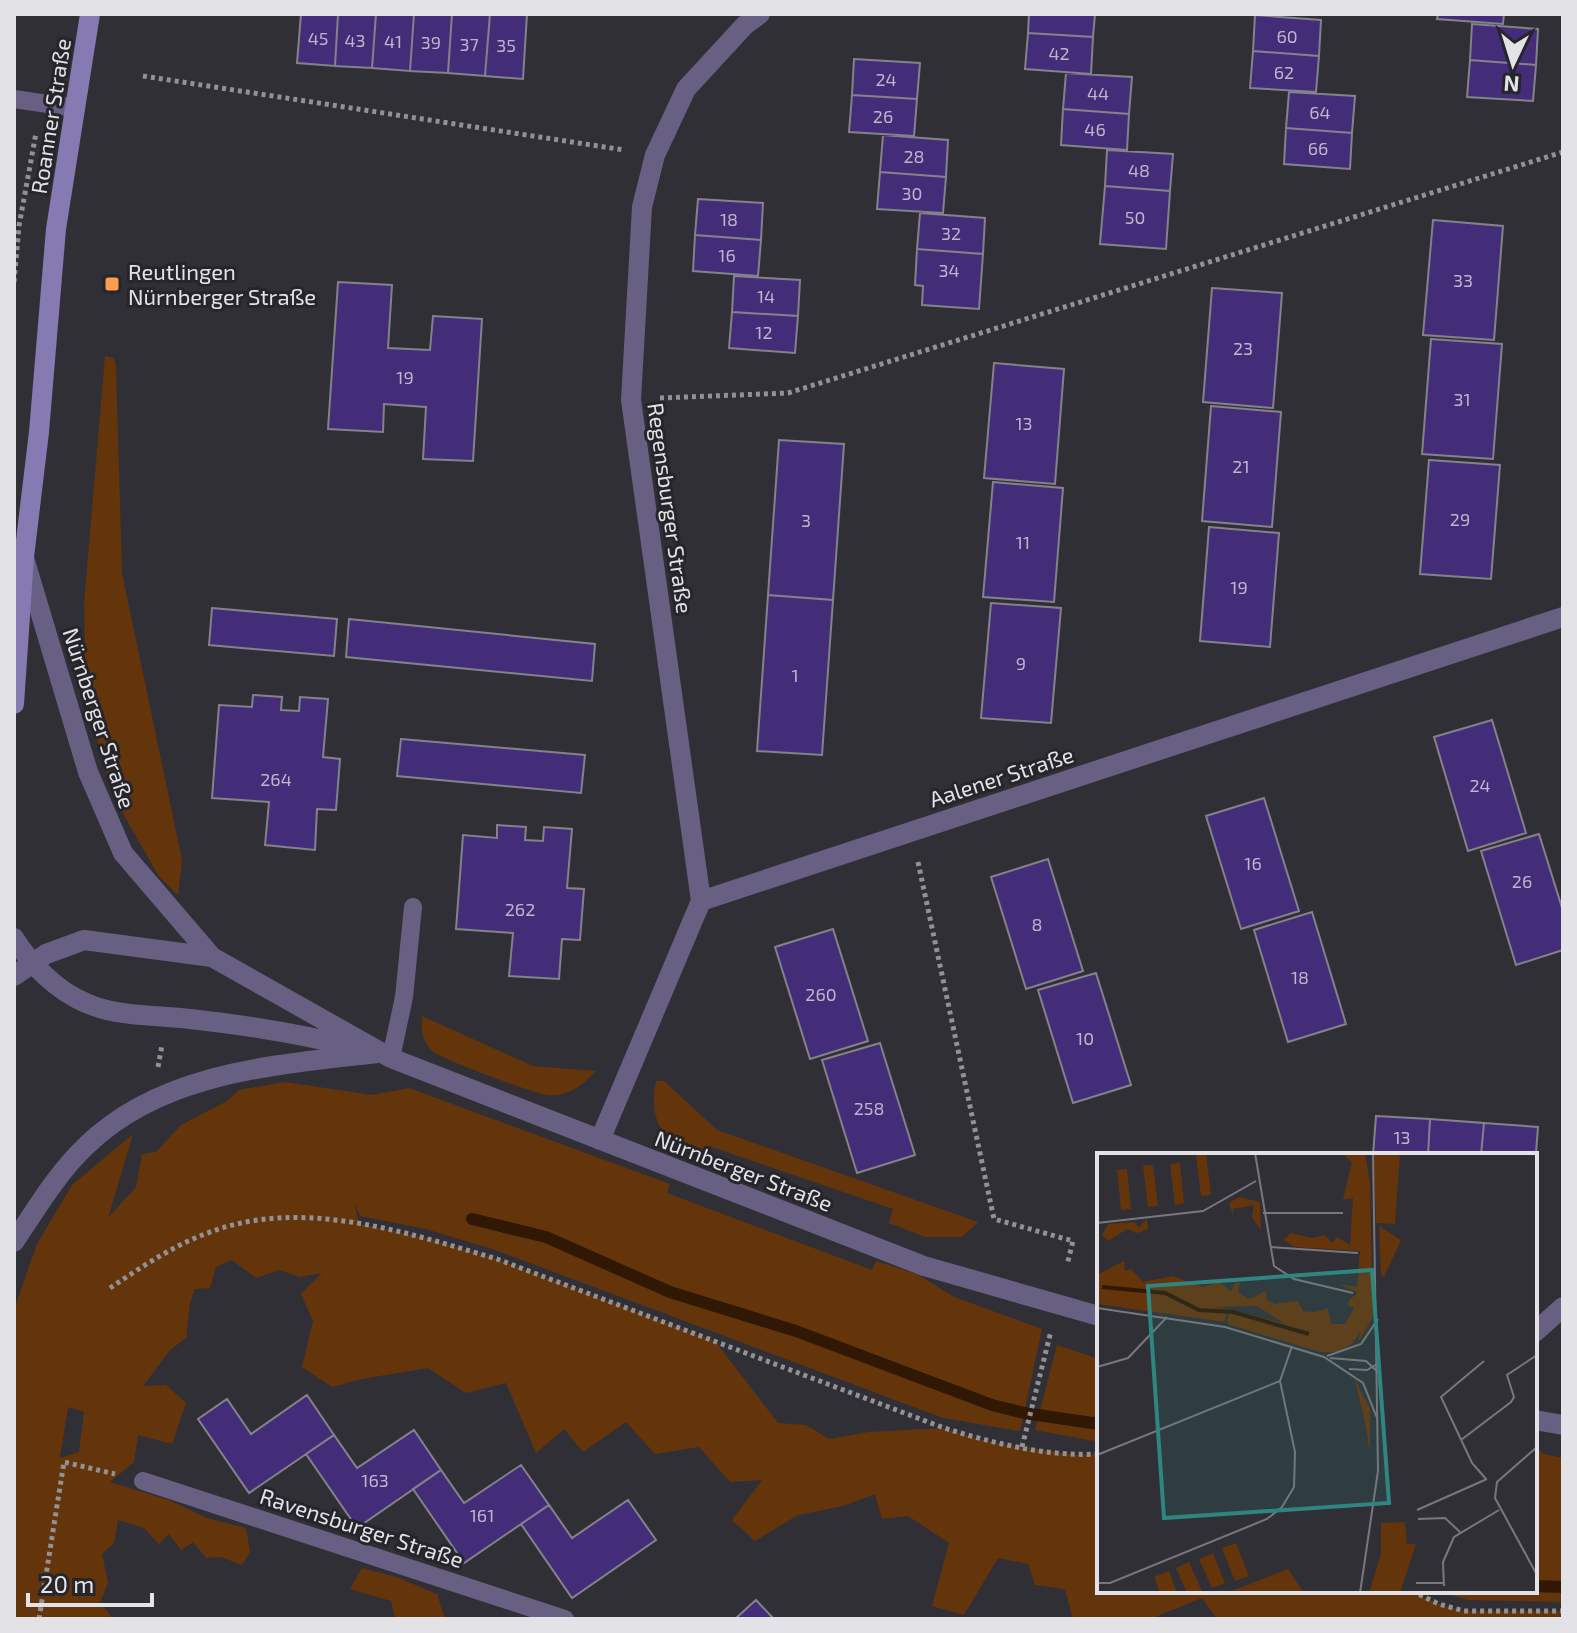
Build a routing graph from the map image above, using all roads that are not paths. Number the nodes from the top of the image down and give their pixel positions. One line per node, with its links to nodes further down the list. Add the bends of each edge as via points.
1 (90, 14): 4 (street, Roanner Straße)
2 (760, 14): 8 (street, Regensburger Straße, via 686,89 655,155 642,207 631,400)
3 (14, 99): 4 (lane)
4 (75, 108): 5 (street, Roanner Straße, via 56,229)
5 (24, 557): 7 (street, Roanner Straße); 11 (street, Nürnberger Straße, via 88,772 123,853)
6 (1563, 617): 8 (street, Aalener Straße)
7 (14, 704)
8 (701, 901): 15 (street)
9 (413, 907): 14 (lane, via 404,997)
10 (14, 938): 12 (street, Nürnberger Straße)
11 (212, 957): 12 (street, Nürnberger Straße, via 84,940); 14 (street, Nürnberger Straße)
12 (32, 962): 13 (street, Nürnberger Straße); 14 (street, Nürnberger Straße, via 87,1004 271,1030)
13 (14, 976)
14 (384, 1056): 15 (street, Nürnberger Straße); 16 (street, Nürnberger Straße, via 228,1074 151,1100 86,1146)
15 (600, 1140): 18 (street, Nürnberger Straße, via 924,1266)
16 (14, 1242)
17 (1563, 1307): 19 (street)
18 (1097, 1315)
19 (1537, 1330)
20 (1537, 1420): 21 (street)
21 (1563, 1425)
22 (143, 1481): 23 (lane, Ravensburger Straße)
23 (565, 1619)

